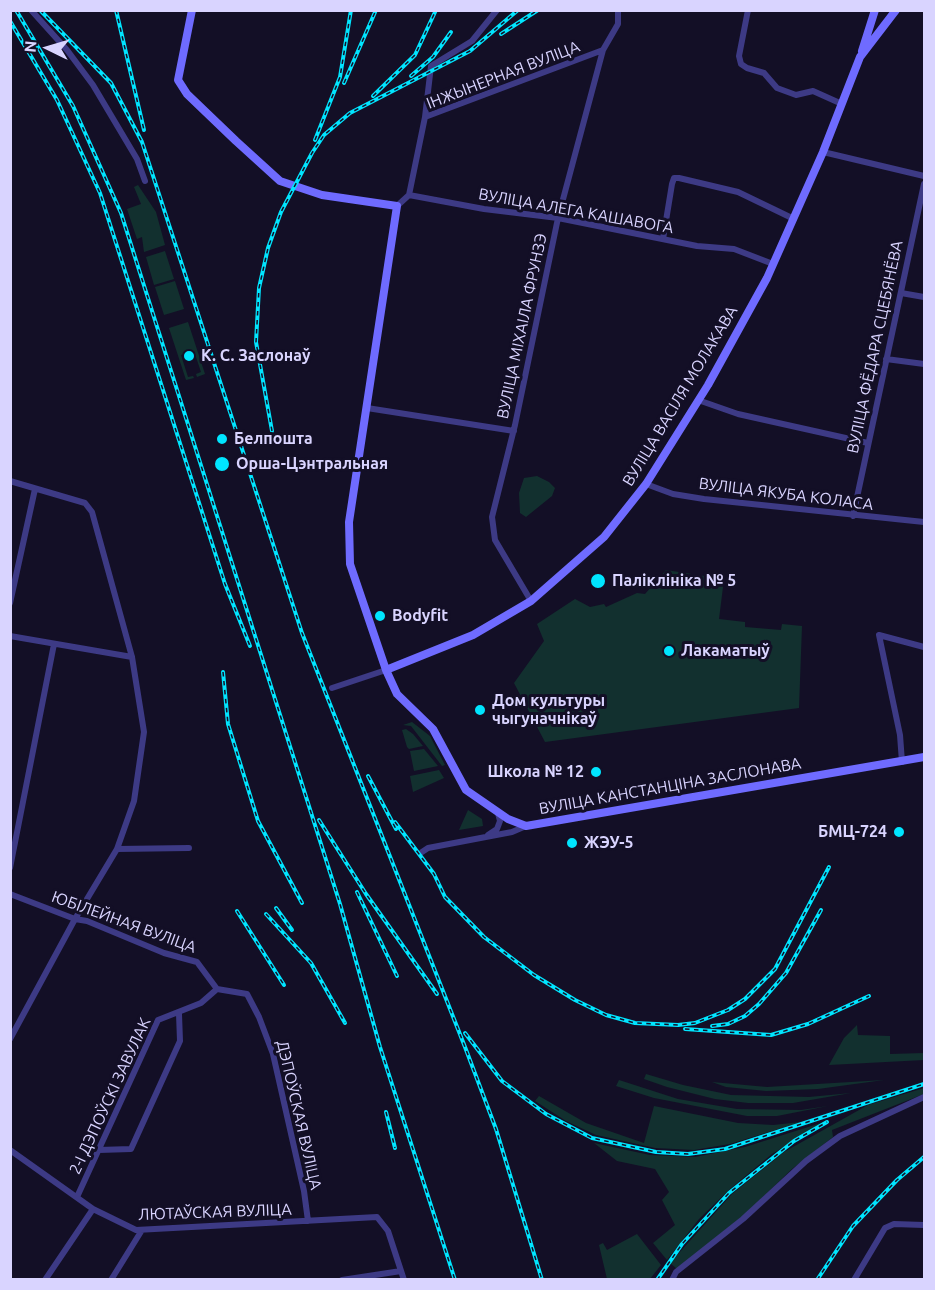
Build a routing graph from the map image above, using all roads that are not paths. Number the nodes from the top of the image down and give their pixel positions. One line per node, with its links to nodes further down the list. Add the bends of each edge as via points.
1 (31, 10): 14 (street, via 93,86 137,159)
2 (192, 10): 17 (street, via 178,80 280,182 322,195)
3 (497, 10): 11 (street, via 472,41 431,66)
4 (618, 10): 8 (street, ІНЖЫНЕРНАЯ ВУЛІЦА, via 618,24)
5 (748, 10): 10 (street, via 739,56 741,64 765,73 777,88 796,95 813,91)
6 (875, 10): 7 (street, ВУЛІЦА ВАСІЛЯ МОЛАКАВА); 9 (street)
7 (895, 12): 9 (street, ВУЛІЦА ВАСІЛЯ МОЛАКАВА)
8 (603, 50): 11 (street, ІНЖЫНЕРНАЯ ВУЛІЦА); 18 (street, ВУЛІЦА МІХАІЛА ФРУНЗЭ)
9 (860, 57): 10 (street, ВУЛІЦА ВАСІЛЯ МОЛАКАВА)
10 (842, 104): 12 (street, ВУЛІЦА ВАСІЛЯ МОЛАКАВА)
11 (425, 117): 16 (street, ІНЖЫНЕРНАЯ ВУЛІЦА)
12 (823, 152): 13 (street); 19 (street, ВУЛІЦА ВАСІЛЯ МОЛАКАВА)
13 (924, 176)
14 (145, 182)
15 (924, 184): 22 (street, ВУЛІЦА ФЁДАРА СЦЕБЯНЁВА)
16 (409, 195): 17 (street); 18 (street, ВУЛІЦА АЛЕГА КАШАВОГА)
17 (397, 206): 27 (street)
18 (558, 218): 20 (street, ВУЛІЦА АЛЕГА КАШАВОГА); 28 (street, ВУЛІЦА МІХАІЛА ФРУНЗЭ)
19 (794, 219): 20 (street, via 738,192 674,178); 21 (street, ВУЛІЦА ВАСІЛЯ МОЛАКАВА)
20 (663, 239): 21 (street, ВУЛІЦА АЛЕГА КАШАВОГА, via 734,249)
21 (774, 264): 26 (street, ВУЛІЦА ВАСІЛЯ МОЛАКАВА)
22 (901, 293): 23 (street); 24 (street, ВУЛІЦА ФЁДАРА СЦЕБЯНЁВА)
23 (924, 297)
24 (886, 359): 25 (street); 29 (street, ВУЛІЦА ФЁДАРА СЦЕБЯНЁВА)
25 (924, 364)
26 (698, 400): 29 (street, via 738,414); 31 (street, ВУЛІЦА ВАСІЛЯ МОЛАКАВА)
27 (367, 408): 28 (street); 41 (street, via 349,522 350,564)
28 (514, 431): 35 (street, ВУЛІЦА МІХАІЛА ФРУНЗЭ, via 495,501 492,528 503,557)
29 (868, 443): 33 (street, ВУЛІЦА ФЁДАРА СЦЕБЯНЁВА)
30 (10, 481): 32 (street)
31 (646, 484): 33 (street, ВУЛІЦА ЯКУБА КОЛАСА, via 673,494); 35 (street, ВУЛІЦА ВАСІЛЯ МОЛАКАВА, via 604,537)
32 (35, 489): 36 (street); 40 (street, via 85,503 92,512)
33 (853, 516): 34 (street, ВУЛІЦА ЯКУБА КОЛАСА)
34 (924, 522)
35 (531, 601): 41 (street, ВУЛІЦА ВАСІЛЯ МОЛАКАВА, via 473,635)
36 (10, 603)
37 (10, 636): 38 (street)
38 (54, 644): 40 (street); 51 (street)
39 (924, 647): 44 (street, via 879,635)
40 (132, 657): 49 (street, via 143,715 143,748 134,801)
41 (386, 670): 42 (street, ВУЛІЦА ВАСІЛЯ МОЛАКАВА); 45 (street, via 400,698 433,729 466,790)
42 (332, 688)
43 (924, 758): 44 (street, ВУЛІЦА КАНСТАНЦІНА ЗАСЛОНАВА)
44 (902, 762): 46 (street, ВУЛІЦА КАНСТАНЦІНА ЗАСЛОНАВА)
45 (498, 813): 46 (street); 47 (street, via 497,829)
46 (526, 826): 47 (street, ВУЛІЦА КАНСТАНЦІНА ЗАСЛОНАВА)
47 (487, 836): 50 (street, ВУЛІЦА КАНСТАНЦІНА ЗАСЛОНАВА)
48 (189, 848): 49 (street)
49 (117, 849): 53 (street)
50 (422, 852)
51 (10, 868)
52 (10, 894): 53 (street, ЮБІЛЕЙНАЯ ВУЛІЦА)
53 (75, 919): 54 (street, ЮБІЛЕЙНАЯ ВУЛІЦА, via 197,962); 56 (street)
54 (217, 989): 55 (street, 2-І ДЭПОЎСКІ ЗАВУЛАК); 62 (street, ДЭПОЎСКАЯ ВУЛІЦА, via 247,994 259,1017 273,1054)
55 (179, 1014): 59 (street, 2-І ДЭПОЎСКІ ЗАВУЛАК, via 158,1020); 59 (street, via 180,1041 131,1149)
56 (10, 1040)
57 (924, 1098): 70 (street, via 840,1136 676,1272)
58 (10, 1150): 60 (street, ЛЮТАЎСКАЯ ВУЛІЦА)
59 (99, 1150): 60 (street, 2-І ДЭПОЎСКІ ЗАВУЛАК)
60 (77, 1197): 61 (street, ЛЮТАЎСКАЯ ВУЛІЦА)
61 (93, 1209): 64 (street, ЛЮТАЎСКАЯ ВУЛІЦА, via 129,1228); 66 (street)
62 (308, 1221): 64 (street, ЛЮТАЎСКАЯ ВУЛІЦА); 65 (street, ЛЮТАЎСКАЯ ВУЛІЦА, via 381,1218)
63 (924, 1226): 71 (street, via 894,1224 885,1228)
64 (142, 1230): 67 (street)
65 (401, 1271): 68 (street); 69 (street)
66 (45, 1280)
67 (111, 1280)
68 (342, 1280)
69 (404, 1280)
70 (672, 1280)
71 (854, 1280)

